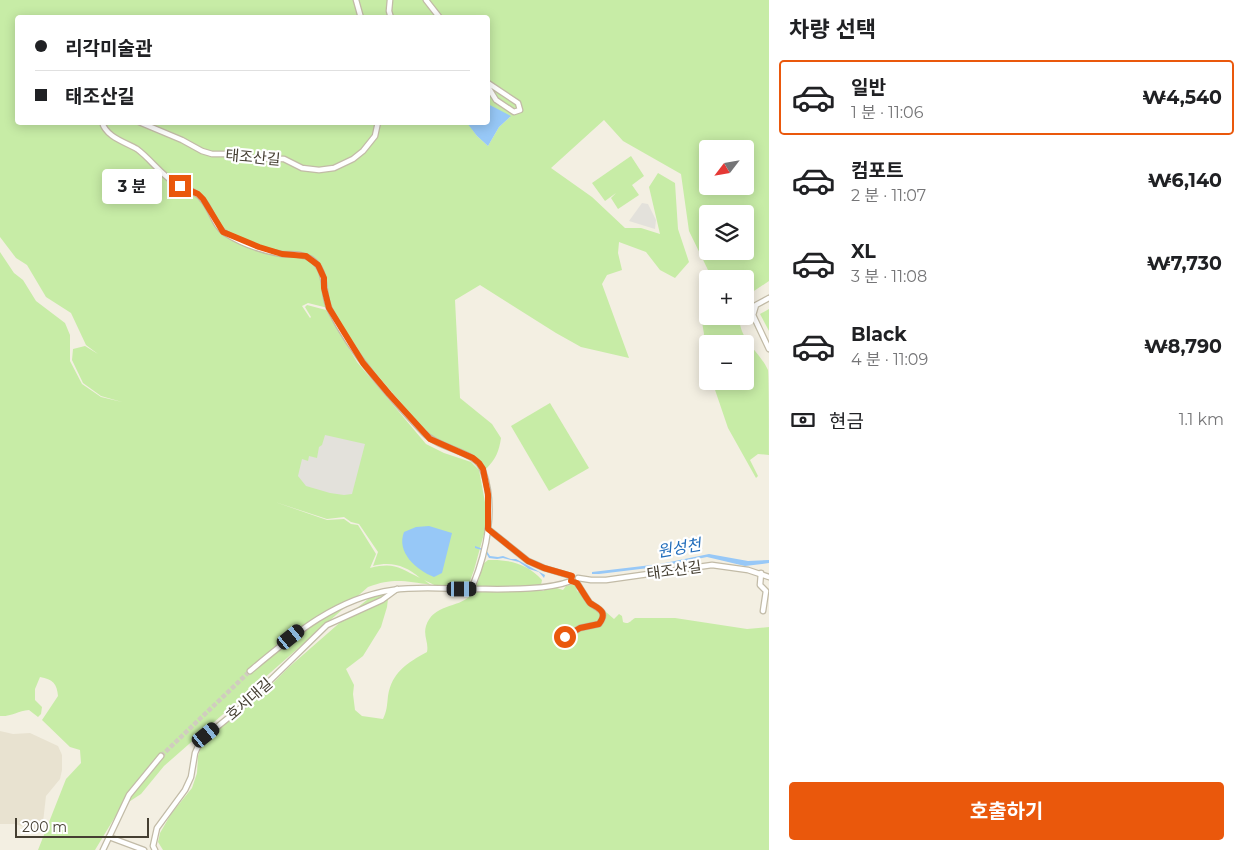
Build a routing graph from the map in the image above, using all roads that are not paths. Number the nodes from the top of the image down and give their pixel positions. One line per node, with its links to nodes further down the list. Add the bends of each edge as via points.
1 (356, 0): 4 (street)
2 (390, 0): 5 (street)
3 (426, 0): 6 (street)
4 (360, 15)
5 (390, 15)
6 (438, 15)
7 (490, 84): 8 (street, via 518,103 520,110 514,112 496,100)
8 (490, 90)
9 (103, 125): 14 (street, via 106,131 138,150 167,178 198,194 223,232 282,254 306,256 318,265 324,278 329,308 363,363 430,439 473,458 483,469 488,494)
10 (146, 125): 11 (street, 태조산길, via 212,154 284,159 302,168 319,170 334,168 353,159 375,136)
11 (377, 125)
12 (769, 298): 13 (street, via 756,305 753,311 754,320)
13 (769, 349)
14 (488, 529): 17 (street, 태조산길, via 528,561); 18 (street)
15 (761, 573): 16 (street, 태조산길); 17 (street, 태조산길, via 712,564 606,580); 20 (street, via 760,585 766,591)
16 (769, 577)
17 (574, 580): 19 (street, via 513,589); 21 (street, via 590,603 599,608 602,618 599,624 580,628)
18 (473, 586)
19 (397, 589): 22 (street, via 377,593 329,612 305,626); 27 (street, 호서대길, via 382,600 327,625 249,701 201,740 185,790 157,828)
20 (763, 611)
21 (565, 637)
22 (250, 671)
23 (161, 756): 24 (street, via 129,795)
24 (109, 837): 25 (street); 26 (street)
25 (103, 850)
26 (144, 850)
27 (155, 850)

